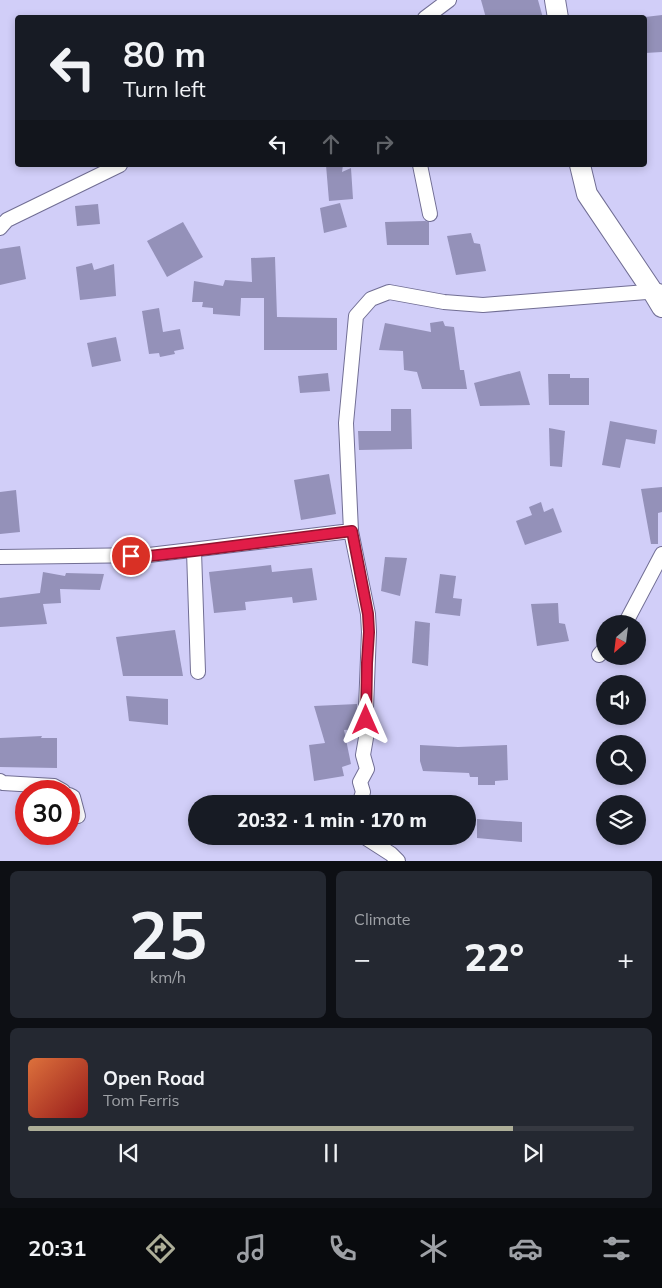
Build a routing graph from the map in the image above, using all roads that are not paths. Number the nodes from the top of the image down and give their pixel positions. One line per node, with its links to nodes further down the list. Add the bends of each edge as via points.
1 (449, 0): 3 (street)
2 (555, 0): 4 (street)
3 (429, 15)
4 (558, 15)
5 (116, 167): 9 (street, via 7,220)
6 (420, 167): 8 (street)
7 (580, 167): 10 (street, via 587,194)
8 (430, 214)
9 (0, 228)
10 (659, 297): 11 (street, via 483,305 389,292 371,299 356,316 346,423)
11 (352, 531): 12 (street); 19 (street, via 369,632 363,755 367,769 360,782)
12 (194, 551): 14 (street, via 149,556); 16 (street)
13 (662, 554): 15 (street)
14 (0, 557)
15 (630, 615)
16 (198, 672)
17 (0, 781): 18 (street)
18 (15, 784)
19 (362, 795)
20 (377, 845): 21 (street)
21 (398, 860)

